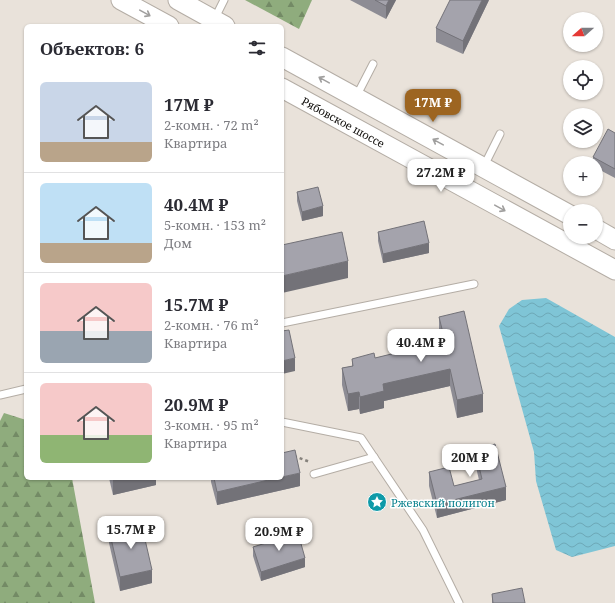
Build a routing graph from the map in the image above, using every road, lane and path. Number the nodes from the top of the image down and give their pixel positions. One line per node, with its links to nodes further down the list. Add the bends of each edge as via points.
1 (121, 0): 5 (main road, one-way to 5)
2 (178, 0): 4 (main road)
3 (224, 0): 4 (lane)
4 (220, 23)
5 (165, 24)
6 (284, 58): 9 (main road, one-way to 6)
7 (373, 64): 9 (lane)
8 (284, 89): 15 (main road, Рябовское шоссе, one-way to 15)
9 (356, 98): 11 (main road, one-way to 9)
10 (500, 134): 11 (lane)
11 (483, 168): 12 (main road)
12 (563, 211)
13 (603, 233): 14 (main road)
14 (615, 240)
15 (615, 270)
16 (474, 284): 17 (lane)
17 (284, 323)
18 (24, 389): 19 (lane)
19 (0, 395)
20 (284, 422): 22 (lane, via 361,438)
21 (289, 455): 23 (path)
22 (374, 457): 23 (lane); 25 (lane, via 423,530)
23 (332, 469): 24 (lane)
24 (314, 474)
25 (459, 603)

